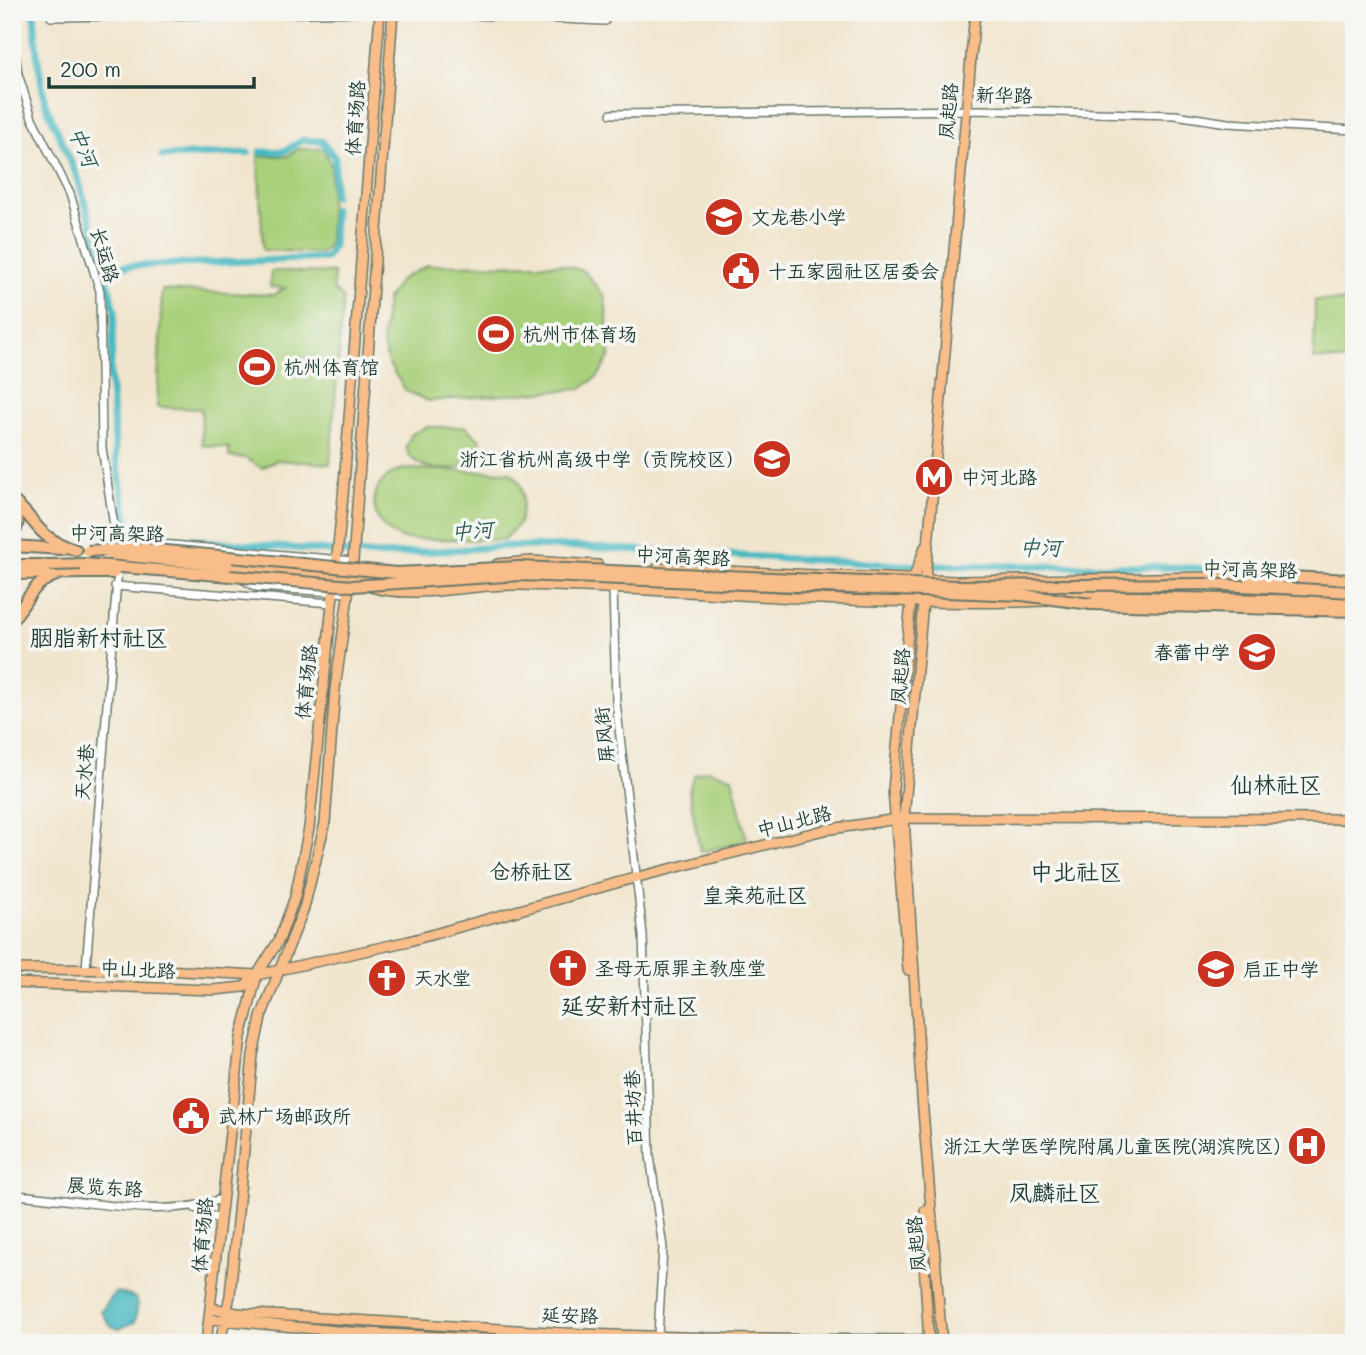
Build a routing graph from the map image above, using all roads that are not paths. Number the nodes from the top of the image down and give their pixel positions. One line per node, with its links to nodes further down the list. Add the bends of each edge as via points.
1 (367, 12): 6 (street)
2 (380, 12): 20 (main road, 体育场路)
3 (393, 12): 21 (main road, 体育场路)
4 (408, 12): 7 (street)
5 (975, 12): 9 (main road, 凤起路)
6 (51, 17)
7 (605, 17)
8 (12, 32): 15 (street, 长运路, via 18,74 32,118 71,194 100,290 102,448)
9 (965, 109): 10 (street, 新华路); 11 (street, 新华路, via 1175,115 1228,124); 25 (main road, 凤起路, via 928,543)
10 (611, 114)
11 (1354, 130)
12 (12, 500): 17 (highway, via 40,533)
13 (12, 507): 14 (highway, via 18,523)
14 (12, 535)
15 (116, 540): 19 (street); 31 (street, 长运路)
16 (12, 546): 17 (highway, 中河高架路)
17 (76, 550): 18 (highway, 中河高架路)
18 (88, 551): 24 (highway, bridge); 32 (highway, 中河高架路, bridge, via 135,548 397,573 519,566 957,586)
19 (308, 557): 20 (street); 30 (street)
20 (336, 559): 21 (street); 30 (main road, 体育场路)
21 (353, 561): 28 (main road, 体育场路)
22 (84, 564): 23 (highway, 中河高架路, bridge); 24 (highway, bridge); 30 (highway, 中河高架路, bridge)
23 (12, 565)
24 (228, 568): 30 (highway)
25 (921, 569): 28 (main road, via 531,561 438,568 395,578); 33 (main road, via 956,581 1213,577); 39 (main road); 40 (main road, 凤起路)
26 (63, 573): 27 (highway); 30 (highway, bridge, via 241,583); 43 (highway, via 35,587)
27 (12, 574)
28 (351, 578): 30 (main road); 34 (main road, via 388,592 516,584); 36 (main road, 体育场路)
29 (1354, 580): 32 (highway, bridge, via 1288,577)
30 (332, 581): 36 (street); 38 (main road, 体育场路); 42 (highway, 中河高架路, bridge, via 400,584 521,575 1022,595 1091,604)
31 (116, 582): 38 (street); 47 (street, 天水巷)
32 (1204, 584): 35 (highway, 中河高架路, bridge)
33 (1354, 586)
34 (613, 588): 39 (main road); 46 (street, 屏风街, via 616,702)
35 (1354, 592)
36 (349, 593): 49 (main road, 体育场路, via 321,846)
37 (12, 598): 41 (highway)
38 (331, 603): 50 (main road, 体育场路, via 305,860 279,940)
39 (911, 604): 40 (main road); 44 (main road, via 892,790)
40 (924, 604): 42 (main road, via 1082,600); 44 (main road, 凤起路)
41 (12, 607)
42 (1352, 607)
43 (12, 620)
44 (900, 819): 45 (main road, 中山北路); 46 (main road, 中山北路, via 824,830); 60 (main road, 凤起路); 61 (main road)
45 (1354, 820)
46 (634, 878): 49 (main road, 中山北路, via 409,941); 59 (street, 百井坊巷, via 643,935 650,1156 663,1248)
47 (86, 968): 48 (main road, 中山北路); 50 (main road, 中山北路)
48 (12, 969)
49 (280, 969): 50 (main road, 中山北路); 57 (main road, 体育场路, via 261,1017 253,1055)
50 (257, 975): 51 (main road, 中山北路, via 244,987 213,990); 53 (main road, 体育场路, via 240,1037)
51 (12, 983)
52 (12, 1195): 54 (street, 展览东路)
53 (222, 1199): 54 (street, 展览东路); 55 (main road, 体育场路)
54 (195, 1208): 55 (street, 展览东路)
55 (220, 1220): 56 (main road, 体育场路)
56 (211, 1313): 57 (main road, 延安路); 62 (main road, 体育场路)
57 (225, 1315): 58 (main road, via 239,1307); 59 (main road, 延安路); 63 (main road, 体育场路); 64 (main road, 延安路, via 348,1332)
58 (341, 1315)
59 (658, 1336): 61 (main road, 延安路)
60 (942, 1341): 61 (main road, 延安路); 65 (main road, 延安路)
61 (929, 1342)
62 (206, 1343)
63 (220, 1343)
64 (562, 1343)
65 (970, 1343)

